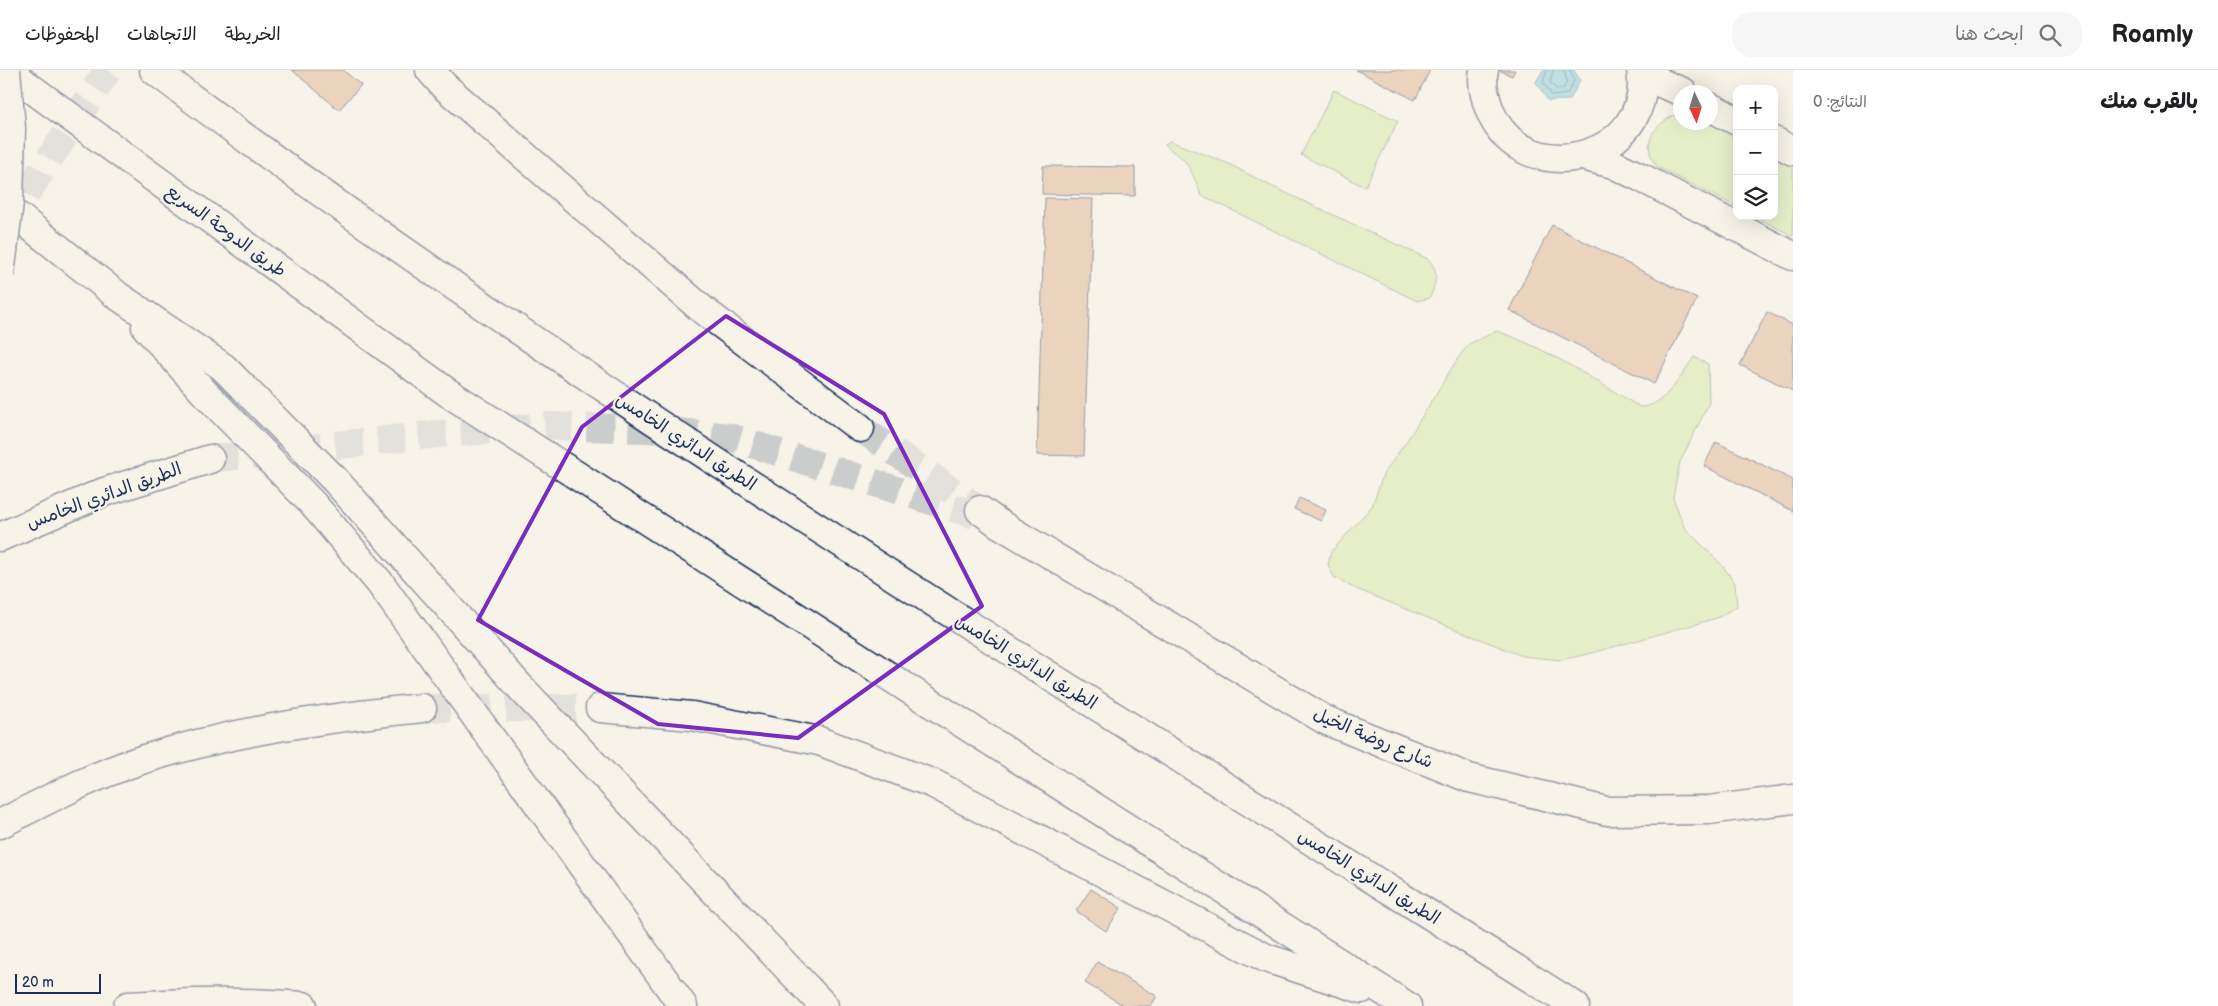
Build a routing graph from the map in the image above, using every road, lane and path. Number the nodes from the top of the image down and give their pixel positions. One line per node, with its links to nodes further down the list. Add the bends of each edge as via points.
1 (6, 70): 14 (main road, bridge, via 11,128 9,202); 24 (main road, طريق الدوحة السريع, via 447,392)
2 (154, 70): 29 (main road, الطريق الدائري الخامس, via 483,307 935,604)
3 (430, 70): 16 (main road, via 444,86 704,312)
4 (1484, 70): 11 (main road, via 1484,98 1493,120 1508,138 1528,151 1551,158)
5 (1642, 70): 6 (main road); 11 (main road, via 1641,97 1632,119 1617,137 1598,151)
6 (1673, 88)
7 (1718, 111): 8 (main road)
8 (1733, 119)
9 (1778, 143): 10 (main road)
10 (1793, 150)
11 (1582, 156): 13 (main road, via 1612,164 1640,177)
12 (0, 202): 15 (main road)
13 (1793, 256)
14 (0, 274)
15 (118, 296): 27 (main road, via 203,391 313,504 380,583); 28 (main road, via 224,367 335,480 521,688)
16 (860, 428)
17 (210, 459): 19 (main road, الطريق الدائري الخامس, via 104,492)
18 (984, 516): 22 (main road, شارع روضة الخيل, via 1325,720 1469,778 1607,811 1708,810)
19 (0, 537)
20 (422, 708): 23 (main road, via 321,718 224,737 138,761)
21 (600, 708): 24 (main road, via 692,716 819,741 934,784 1266,958)
22 (1793, 799)
23 (0, 824)
24 (1404, 1004)
25 (128, 1006): 26 (main road, via 184,1002)
26 (303, 1006)
27 (683, 1006)
28 (824, 1006)
29 (1575, 1006)

